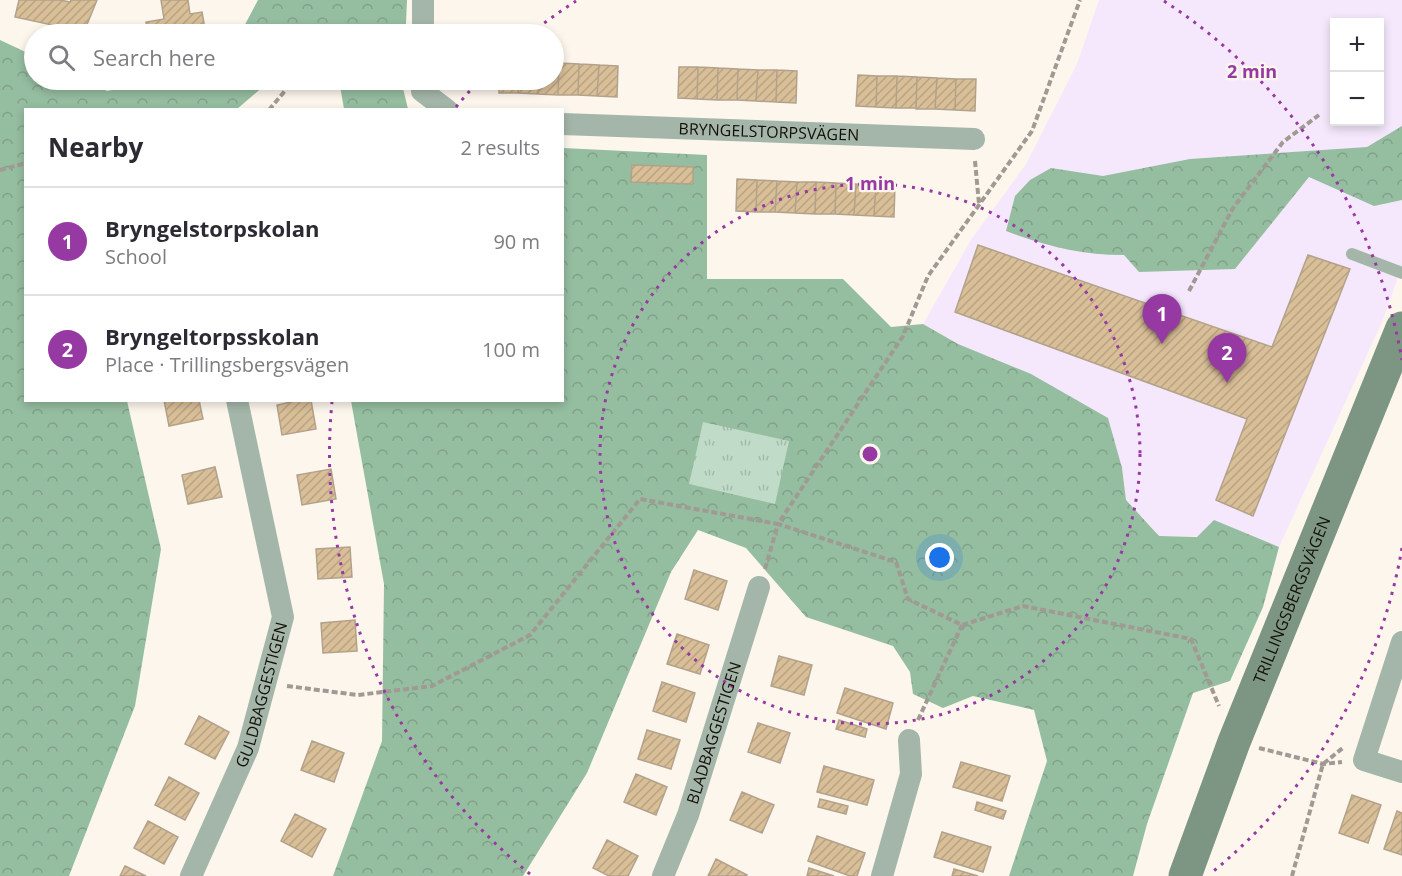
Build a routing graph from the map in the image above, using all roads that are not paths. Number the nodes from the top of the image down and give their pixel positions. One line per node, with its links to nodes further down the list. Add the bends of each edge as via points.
1 (423, 0): 2 (street)
2 (423, 24)
3 (422, 90): 4 (street)
4 (444, 108)
5 (564, 124): 6 (street, BRYNGELSTORPSVÄGEN)
6 (974, 139)
7 (1352, 254): 8 (lane)
8 (1402, 273)
9 (1402, 328): 18 (street, TRILLINGSBERGSVÄGEN, via 1234,742)
10 (237, 402): 15 (street, GULDBAGGESTIGEN, via 283,617 248,748)
11 (759, 587): 16 (street, BLADBAGGESTIGEN, via 688,814)
12 (1402, 642): 14 (street, via 1364,759)
13 (909, 740): 17 (street, via 911,774)
14 (1402, 772)
15 (191, 876)
16 (663, 876)
17 (882, 876)
18 (1185, 876)

